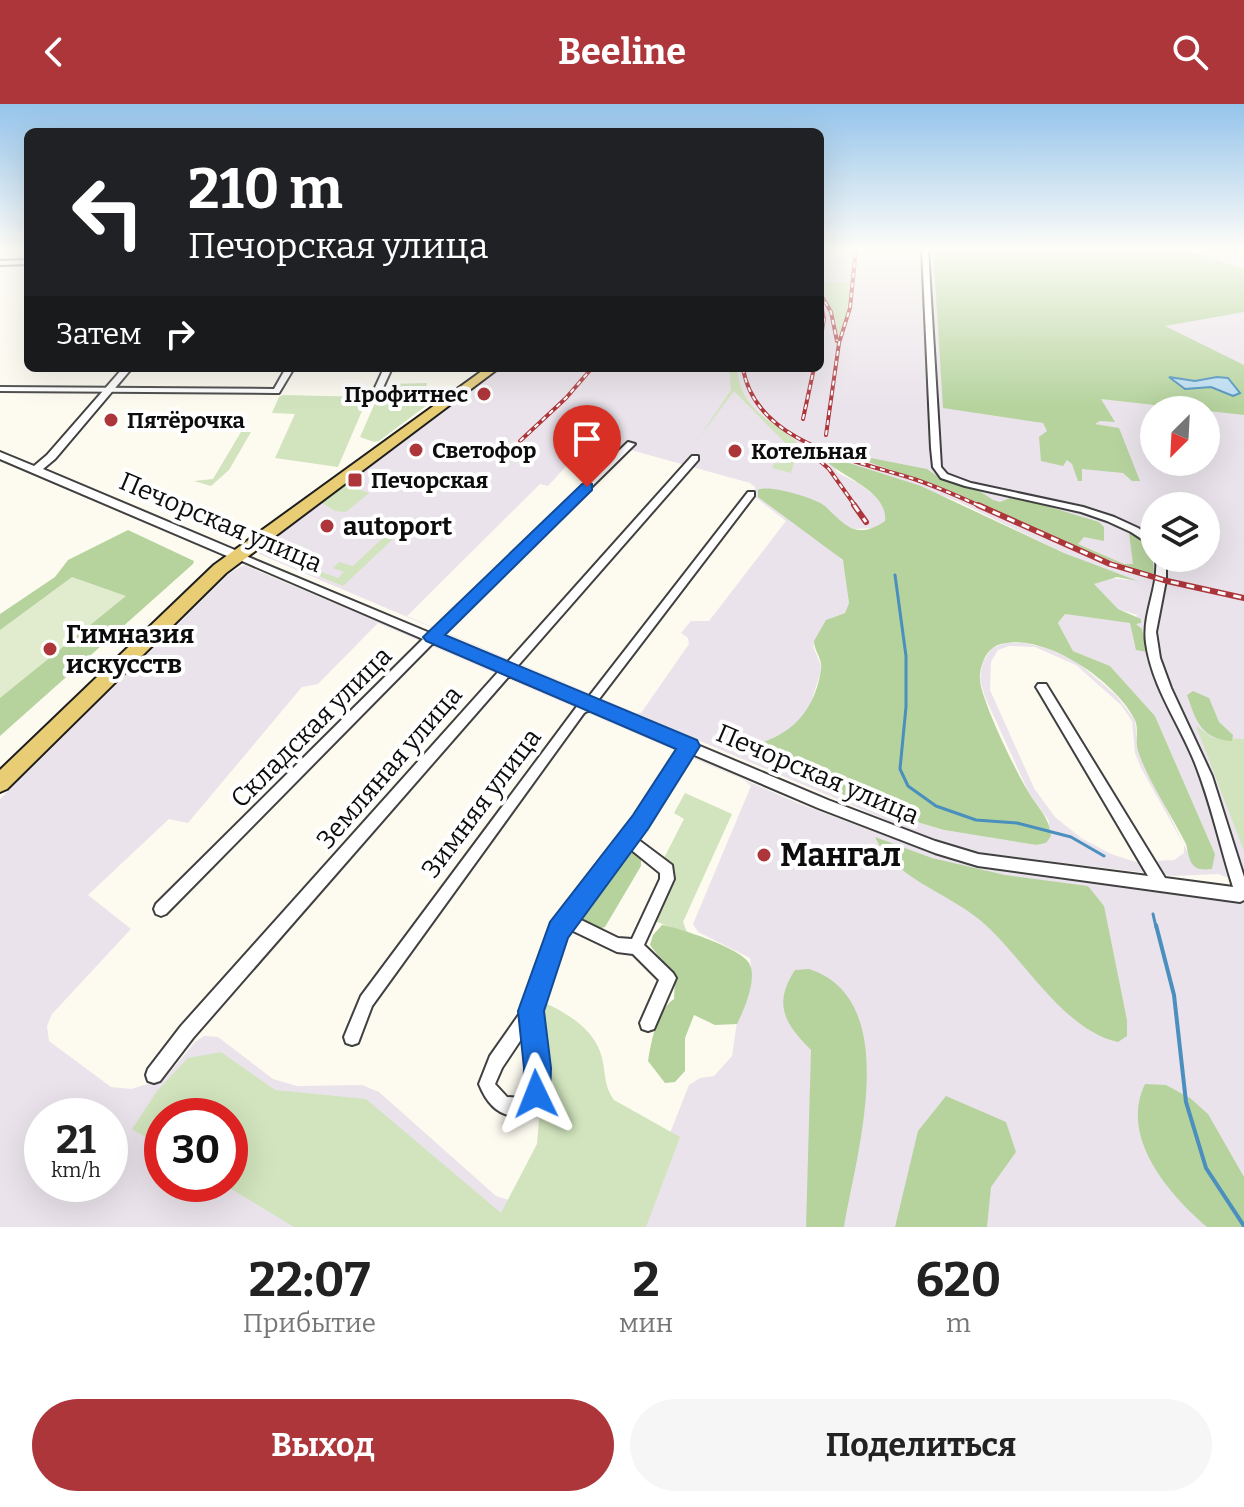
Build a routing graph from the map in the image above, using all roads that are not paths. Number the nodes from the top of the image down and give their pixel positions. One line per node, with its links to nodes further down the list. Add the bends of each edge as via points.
1 (928, 301): 14 (street, via 937,467 944,476 1106,519)
2 (125, 372): 7 (street)
3 (288, 372): 7 (street, via 276,391)
4 (386, 372): 8 (street)
5 (488, 372): 15 (main road)
6 (0, 389): 7 (street)
7 (110, 389): 12 (street)
8 (377, 392)
9 (631, 444): 17 (street, Складская улица)
10 (0, 455): 12 (street, Печорская улица)
11 (695, 458): 18 (street, Земляная улица)
12 (35, 470): 15 (street, Печорская улица)
13 (751, 494): 20 (street, Зимняя улица)
14 (1140, 533)
15 (238, 556): 17 (street, Печорская улица); 22 (main road)
16 (1162, 572): 25 (street, via 1150,641 1164,690 1217,806)
17 (432, 637): 18 (street, Печорская улица); 26 (street, Складская улица)
18 (508, 669): 20 (street, Печорская улица); 32 (street, Земляная улица)
19 (1042, 687): 24 (street)
20 (589, 704): 21 (street, Печорская улица); 31 (street, Зимняя улица, via 409,940 366,1001)
21 (690, 746): 23 (street); 24 (street, Печорская улица, via 960,855)
22 (0, 783)
23 (627, 839): 27 (street); 28 (street, via 667,870)
24 (1160, 883): 25 (street, Печорская улица)
25 (1242, 896)
26 (161, 909)
27 (566, 920): 28 (street, via 617,945); 29 (street)
28 (636, 947): 30 (street, via 668,978)
29 (531, 1011): 29 (street, via 536,1094 528,1106 503,1106 487,1084)
30 (648, 1023)
31 (352, 1037)
32 (154, 1075)

